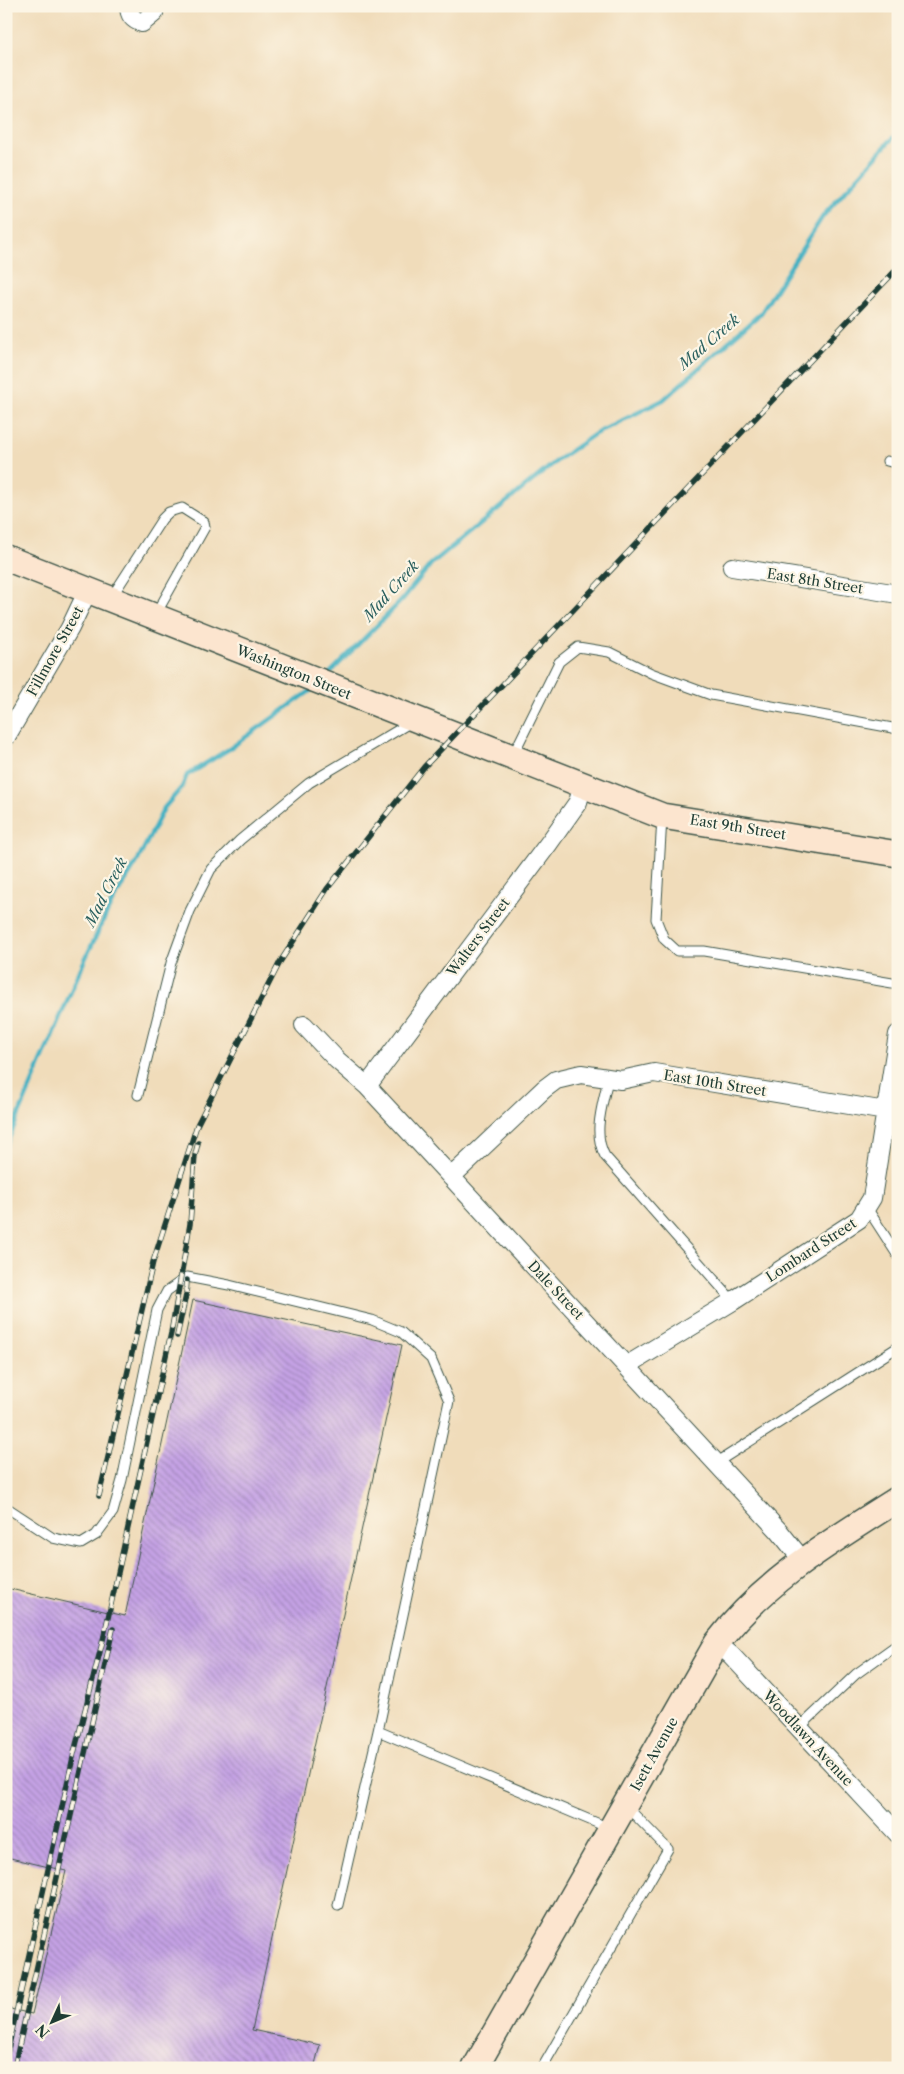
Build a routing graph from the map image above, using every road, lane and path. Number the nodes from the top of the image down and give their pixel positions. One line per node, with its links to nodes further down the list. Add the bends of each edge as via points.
1 (129, 6): 2 (street, via 134,21 142,23 154,13)
2 (154, 6)
3 (887, 461): 4 (lane)
4 (898, 464)
5 (6, 558): 7 (main road, Washington Street)
6 (732, 567): 8 (street, East 8th Street)
7 (99, 594): 9 (main road, Washington Street); 9 (lane, via 162,519 169,512 182,508 204,522 205,527); 12 (street, Fillmore Street, via 70,628)
8 (898, 594)
9 (155, 617): 10 (main road, Washington Street)
10 (415, 720): 13 (main road, Washington Street); 22 (lane, via 309,784 240,840 211,869 190,911 171,963)
11 (898, 729): 13 (lane, via 711,695 651,674 609,652 578,647 559,662)
12 (6, 738)
13 (512, 758): 14 (main road, Washington Street)
14 (583, 785): 15 (main road, East 9th Street); 21 (street, Walters Street, via 578,802 549,843)
15 (662, 816): 16 (main road, East 9th Street); 17 (lane, via 656,919 664,939 677,951 704,951)
16 (898, 854)
17 (898, 984)
18 (304, 1025): 21 (street, Dale Street)
19 (898, 1034): 23 (street, Lombard Street)
20 (608, 1079): 23 (street, East 10th Street, via 635,1078 654,1072); 24 (street, East 10th Street, via 580,1074 556,1080); 27 (lane, via 599,1127 599,1146 604,1156)
21 (367, 1086): 24 (street, Dale Street)
22 (138, 1095)
23 (892, 1112): 25 (street, Lombard Street)
24 (451, 1177): 29 (street, Dale Street)
25 (867, 1208): 26 (lane); 27 (street, Lombard Street, via 859,1219)
26 (898, 1256)
27 (733, 1301): 29 (street, Lombard Street)
28 (898, 1346): 30 (lane)
29 (626, 1366): 30 (street, Dale Street)
30 (716, 1463): 33 (street, Dale Street, via 779,1530)
31 (898, 1499): 33 (main road, Isett Avenue)
32 (6, 1507): 37 (lane, via 53,1538 81,1544 96,1535 113,1512 122,1480 157,1310 167,1291 187,1278 372,1320 401,1332 431,1360 449,1401)
33 (803, 1561): 34 (main road, Isett Avenue, via 769,1586 736,1618)
34 (717, 1643): 36 (street, Woodlawn Avenue); 38 (main road, Isett Avenue)
35 (897, 1646): 36 (lane, via 856,1674)
36 (799, 1728): 40 (street, Woodlawn Avenue)
37 (378, 1731): 39 (lane); 41 (lane)
38 (625, 1805): 39 (main road, Isett Avenue); 43 (lane, via 668,1849)
39 (612, 1829): 42 (main road, Isett Avenue)
40 (898, 1834)
41 (338, 1904)
42 (475, 2068)
43 (542, 2068)

